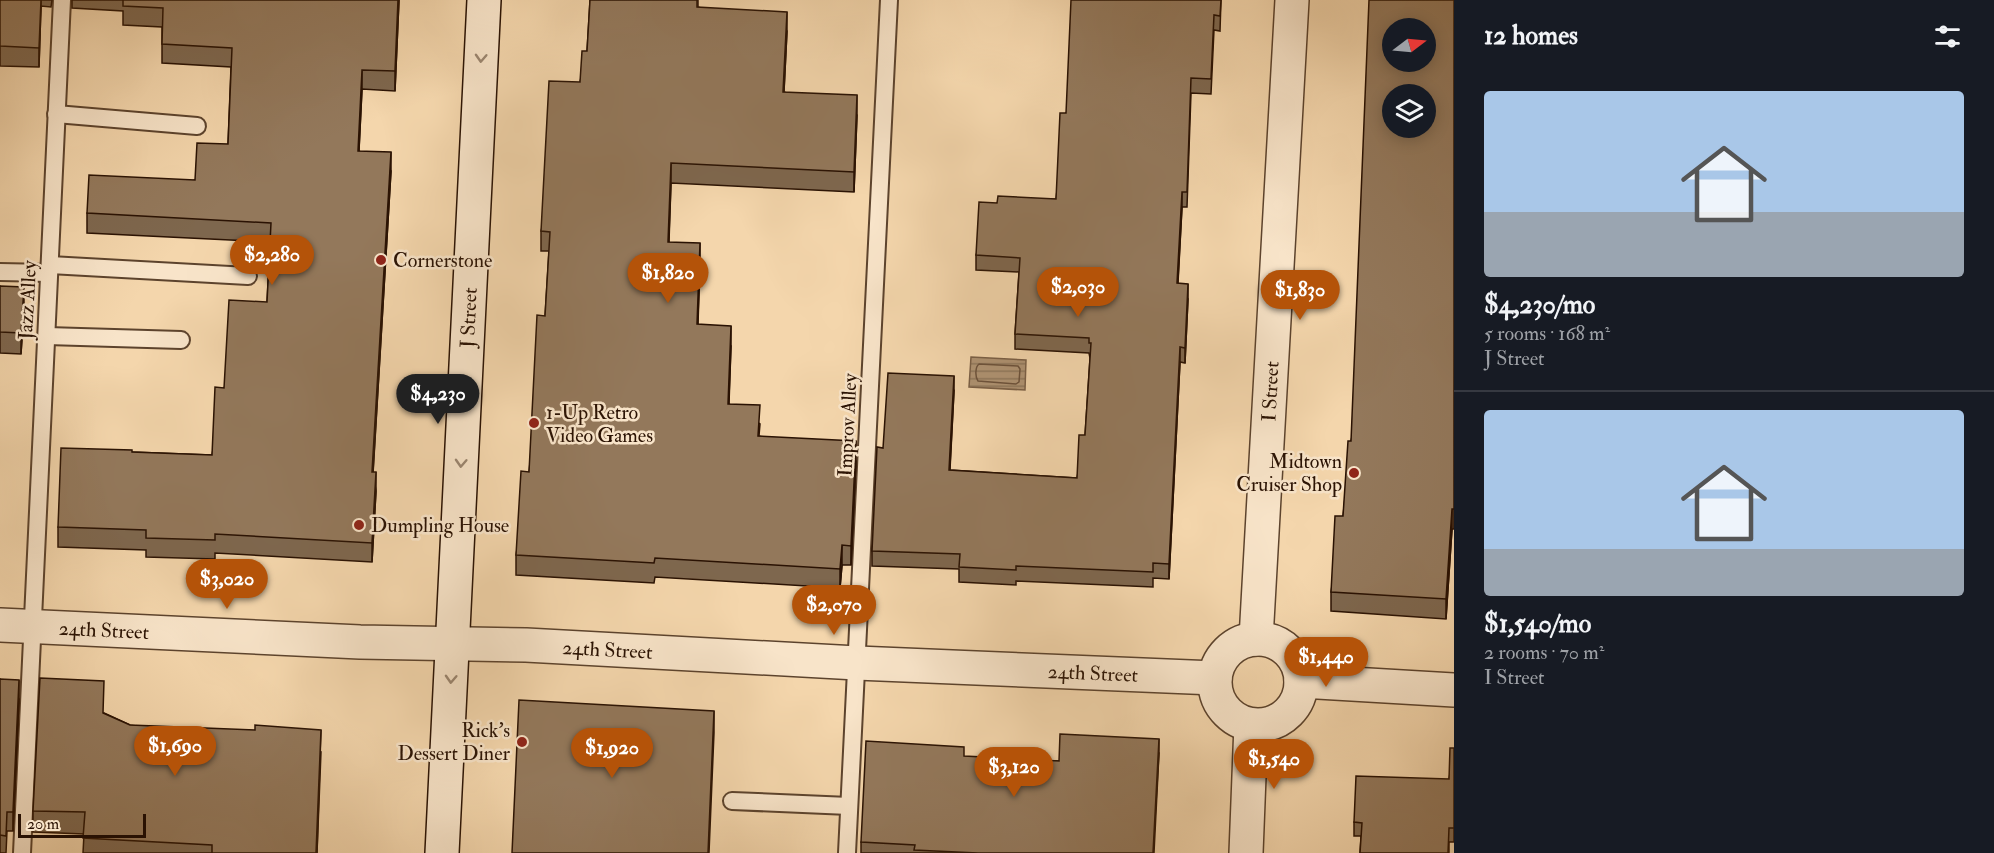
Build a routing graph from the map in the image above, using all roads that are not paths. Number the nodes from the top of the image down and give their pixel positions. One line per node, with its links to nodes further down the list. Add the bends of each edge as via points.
1 (62, 0): 5 (lane, Jazz Alley)
2 (484, 0): 15 (street, J Street, one-way to 15)
3 (889, 0): 16 (lane, Improv Alley)
4 (1292, 0): 14 (street, I Street)
5 (56, 114): 6 (lane); 7 (lane, Jazz Alley)
6 (197, 126)
7 (49, 269): 8 (lane); 9 (lane); 10 (lane, Jazz Alley)
8 (0, 272)
9 (248, 276)
10 (47, 336): 11 (lane); 13 (lane, Jazz Alley)
11 (182, 340)
12 (0, 625): 13 (street, 24th Street)
13 (32, 627): 15 (street, 24th Street); 23 (lane, Jazz Alley)
14 (1256, 639): 17 (street, via 1236,644 1226,653); 18 (street, via 1278,643 1290,653)
15 (452, 644): 16 (street, 24th Street); 24 (street, J Street, one-way to 24)
16 (857, 663): 17 (street, 24th Street); 22 (lane, Improv Alley)
17 (1215, 678): 20 (street, via 1216,694 1223,709 1235,720)
18 (1301, 681): 19 (street); 20 (street, via 1292,710 1280,720)
19 (1454, 690)
20 (1251, 725): 26 (street)
21 (732, 801): 22 (lane)
22 (849, 806): 25 (lane, Improv Alley)
23 (22, 853)
24 (442, 853)
25 (847, 853)
26 (1246, 853)

